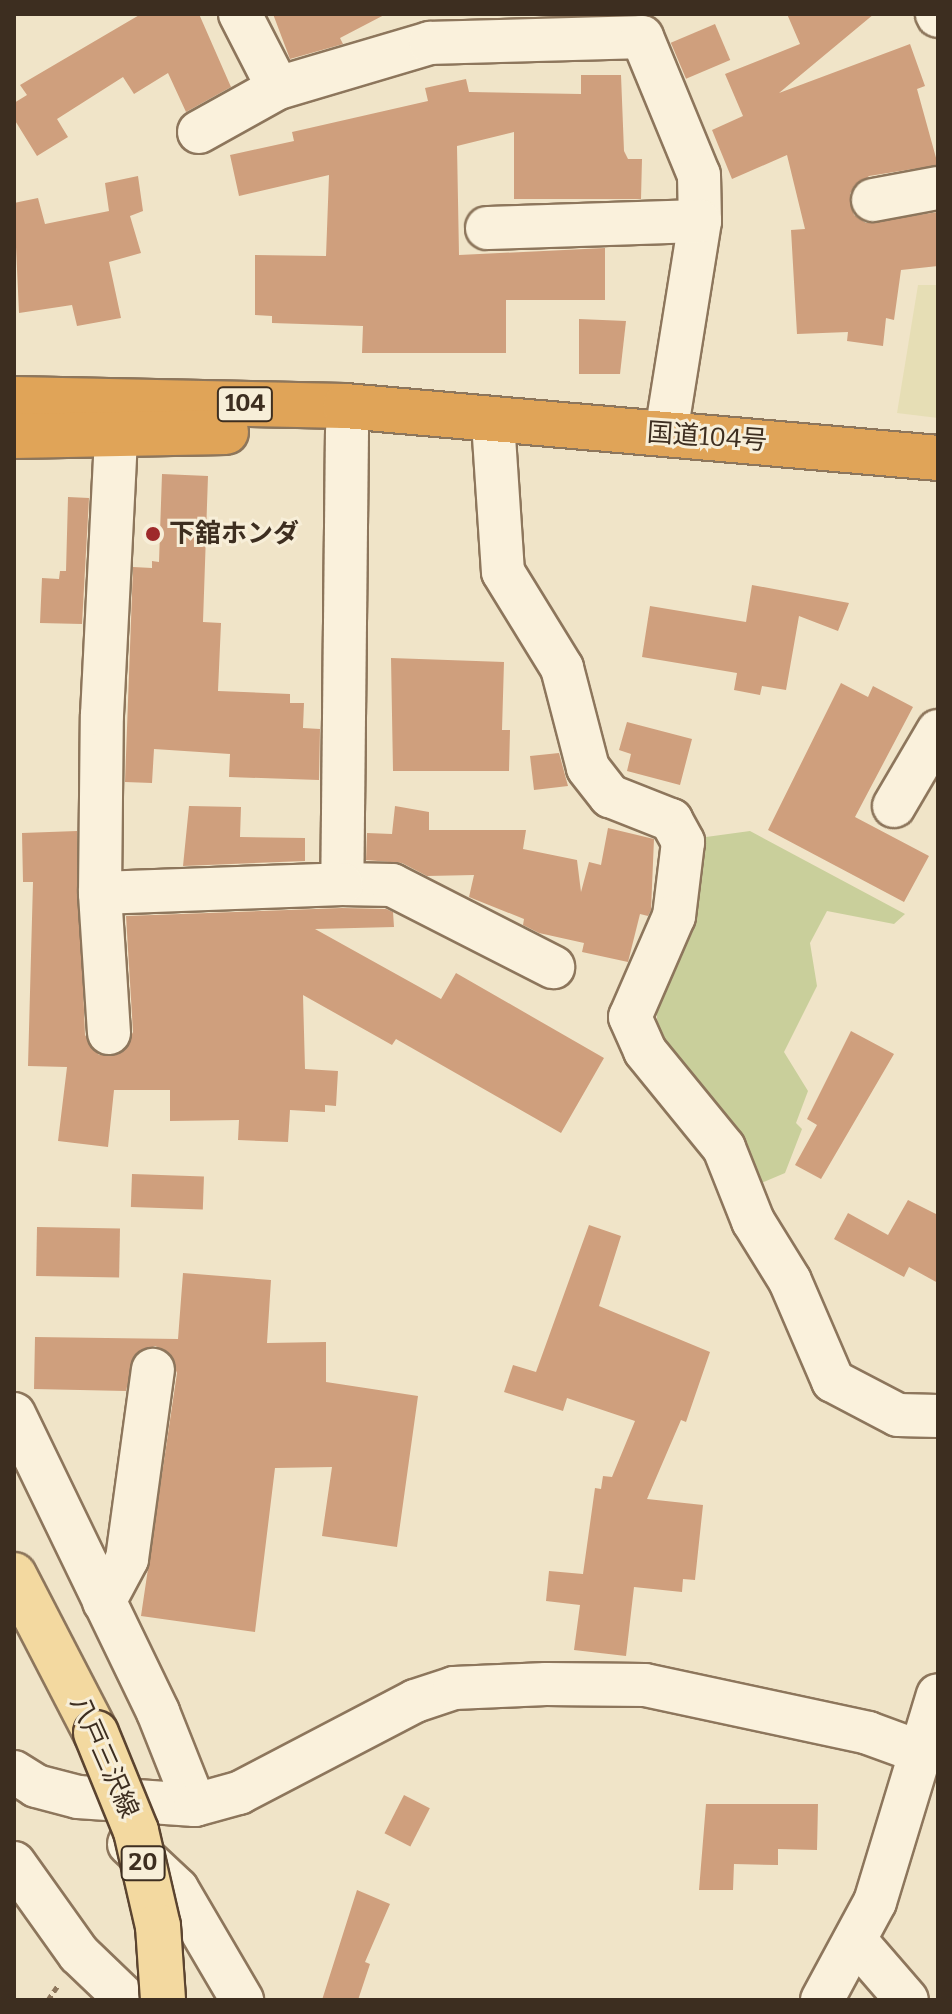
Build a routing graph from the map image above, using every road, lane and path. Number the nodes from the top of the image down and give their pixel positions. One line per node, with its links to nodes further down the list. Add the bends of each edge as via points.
1 (240, 14): 2 (street)
2 (278, 88): 3 (street); 6 (street, via 430,43 642,37 699,175)
3 (199, 132)
4 (938, 188): 5 (street)
5 (873, 200)
6 (700, 221): 7 (street); 11 (street)
7 (487, 228)
8 (14, 399): 9 (highway, 国道104号 / 104, via 345,406)
9 (484, 422): 10 (highway, 国道104号 / 104); 11 (highway, 国道104号 / 104); 23 (street, via 503,572 562,668 588,768 610,796 671,820 683,842 674,916 633,1000 630,1017 640,1040 675,1093 724,1148 753,1221 790,1281 833,1381 898,1415)
10 (347, 431): 12 (highway, 国道104号 / 104); 17 (street)
11 (666, 433): 14 (highway, 国道104号 / 104)
12 (116, 434): 13 (highway, 国道104号 / 104); 18 (street)
13 (14, 436)
14 (938, 458)
15 (938, 731): 16 (street)
16 (894, 806)
17 (342, 884): 18 (street); 19 (street, via 392,885)
18 (100, 893): 20 (street)
19 (553, 967)
20 (109, 1033)
21 (153, 1370): 25 (street, via 127,1559)
22 (14, 1414): 25 (street)
23 (938, 1416)
24 (14, 1575): 35 (main road, 八戸三沢線 / 20, bridge, via 96,1733 136,1831 158,1926)
25 (104, 1602): 30 (street)
26 (938, 1695): 27 (street)
27 (920, 1752): 30 (street, via 868,1733 645,1685 454,1688 415,1701 239,1793); 31 (street)
28 (14, 1772): 29 (street, via 36,1786)
29 (78, 1797): 30 (street); 36 (street, via 177,1889)
30 (195, 1805)
31 (923, 1811): 33 (street)
32 (14, 1863): 34 (street, via 79,1954)
33 (855, 1940): 37 (street); 38 (street)
34 (127, 2000)
35 (163, 2000)
36 (242, 2000)
37 (822, 2000)
38 (907, 2000)

